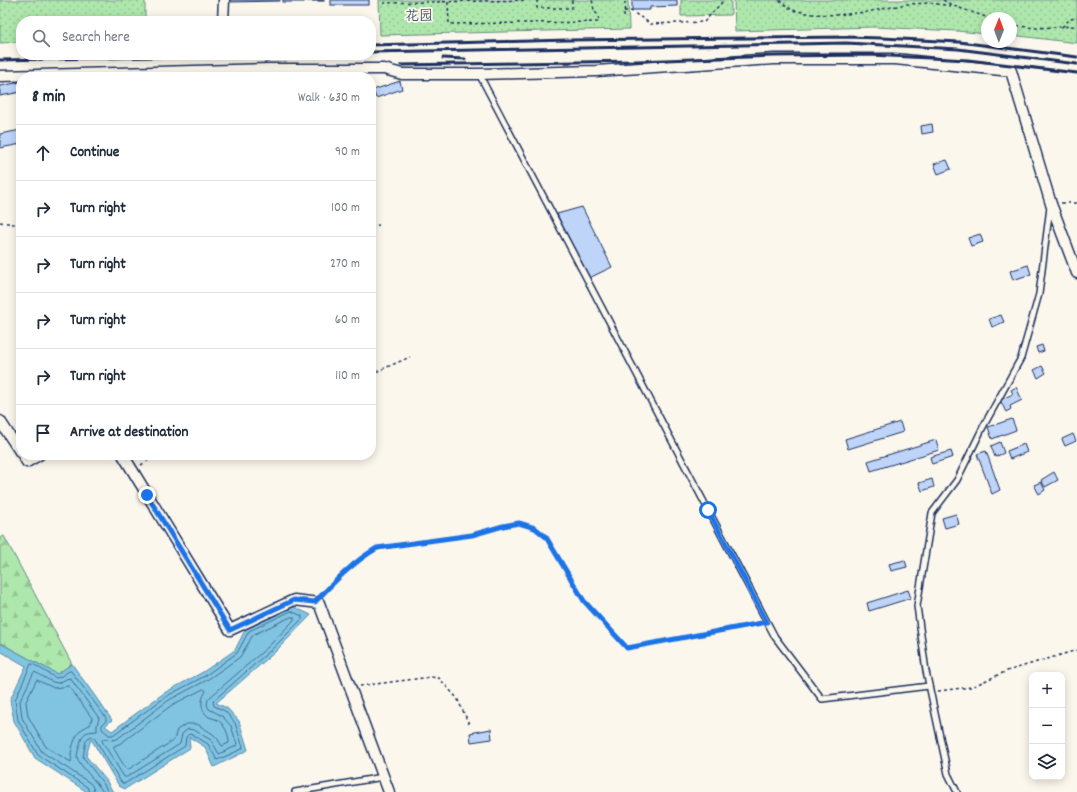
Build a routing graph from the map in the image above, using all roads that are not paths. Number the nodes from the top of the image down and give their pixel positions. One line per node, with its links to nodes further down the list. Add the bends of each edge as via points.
1 (224, 0): 2 (street)
2 (224, 16)
3 (154, 72): 4 (street, via 384,69 402,74)
4 (479, 74): 7 (street, via 596,71 774,59 895,60 1011,71); 12 (lane, via 775,637 822,699)
5 (0, 76): 6 (street)
6 (16, 76)
7 (1051, 204): 8 (street); 12 (lane, via 1040,294 1021,358 982,427 957,480 932,513 917,606)
8 (1077, 273)
9 (0, 421): 10 (street)
10 (16, 445)
11 (126, 460): 13 (street, via 230,630 294,600 320,603)
12 (929, 686): 16 (lane, via 948,774)
13 (383, 777): 14 (lane); 15 (street)
14 (295, 792)
15 (389, 792)
16 (957, 792)

